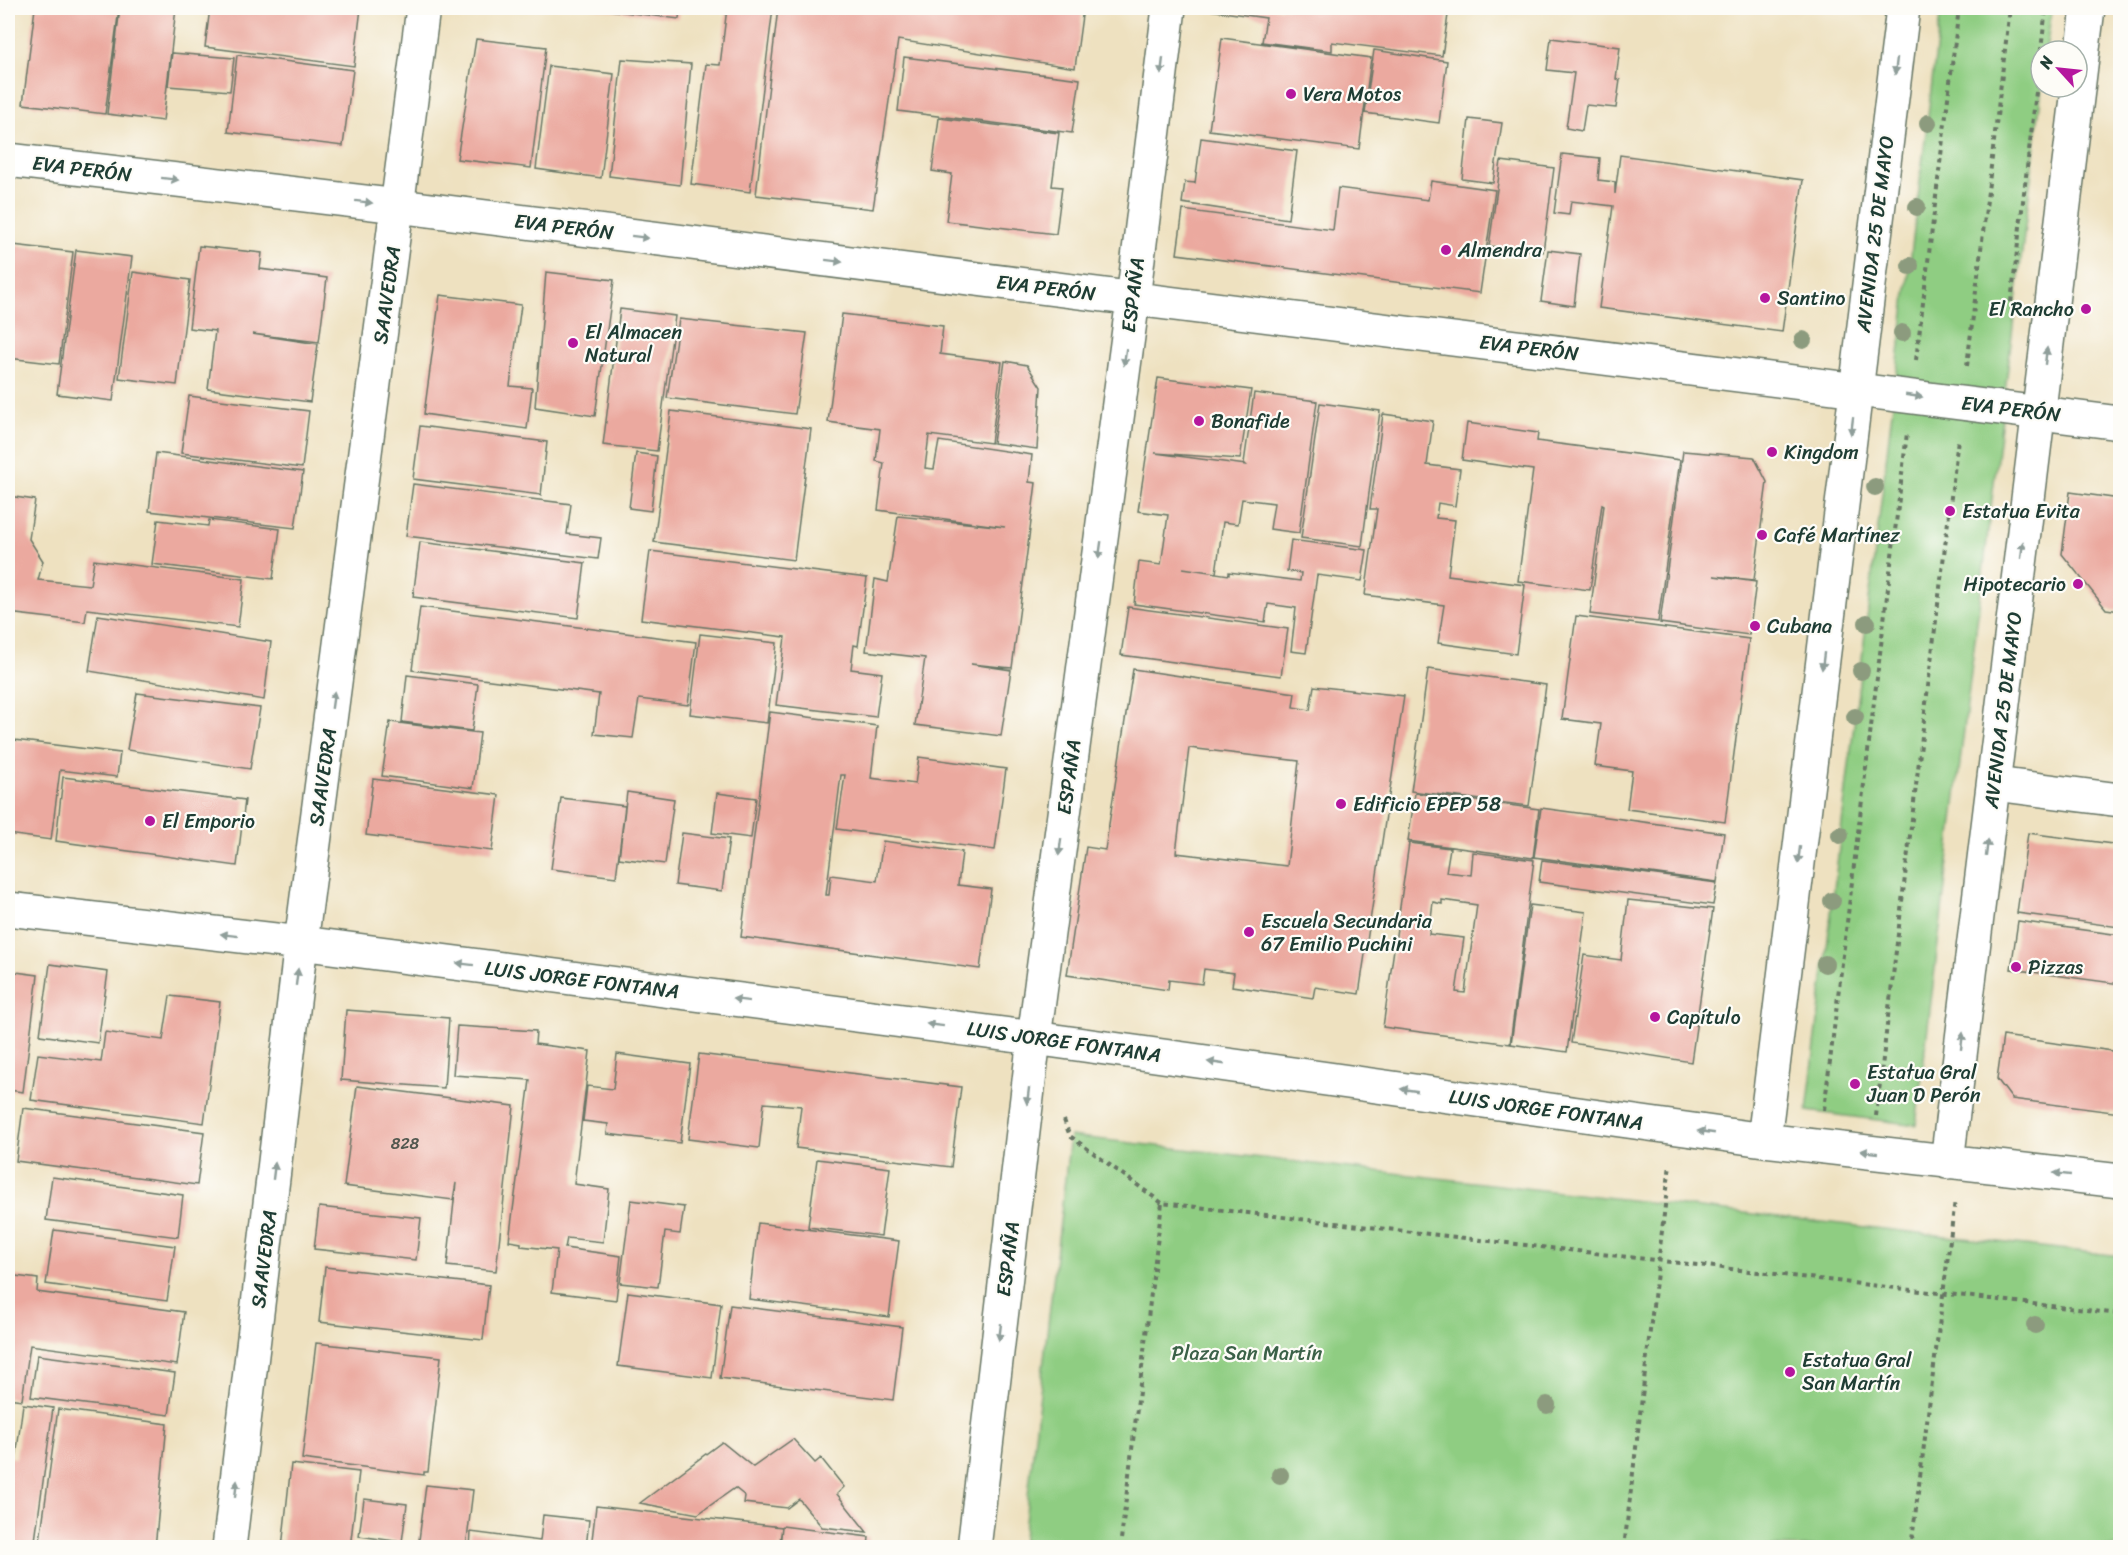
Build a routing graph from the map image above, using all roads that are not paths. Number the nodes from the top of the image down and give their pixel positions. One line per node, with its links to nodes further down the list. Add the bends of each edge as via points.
1 (423, 8): 6 (street, SAAVEDRA)
2 (1169, 8): 7 (street, ESPAÑA, one-way to 7)
3 (1903, 8): 8 (street, AVENIDA 25 DE MAYO, one-way to 8)
4 (2088, 8): 9 (street, AVENIDA 25 DE MAYO, one-way to 4)
5 (8, 160): 6 (street, EVA PERÓN, one-way to 6)
6 (398, 206): 7 (street, EVA PERÓN, one-way to 7); 14 (street, SAAVEDRA, one-way to 6)
7 (1133, 299): 8 (street, EVA PERÓN); 15 (street, ESPAÑA, one-way to 15)
8 (1856, 388): 9 (street, EVA PERÓN, one-way to 9); 16 (street, AVENIDA 25 DE MAYO, one-way to 16)
9 (2039, 413): 10 (street, EVA PERÓN); 11 (street, AVENIDA 25 DE MAYO, one-way to 9)
10 (2121, 423)
11 (1995, 784): 12 (street); 17 (street, AVENIDA 25 DE MAYO, one-way to 11)
12 (2121, 800)
13 (8, 909): 14 (street, LUIS JORGE FONTANA, one-way to 13)
14 (301, 943): 15 (street, LUIS JORGE FONTANA, one-way to 14); 19 (street, SAAVEDRA, one-way to 14)
15 (1034, 1038): 16 (street, LUIS JORGE FONTANA, one-way to 15); 20 (street, ESPAÑA, one-way to 20)
16 (1764, 1140): 17 (street, LUIS JORGE FONTANA, one-way to 16)
17 (1953, 1162): 18 (street, LUIS JORGE FONTANA, one-way to 17)
18 (2121, 1181)
19 (229, 1548)
20 (974, 1548)

